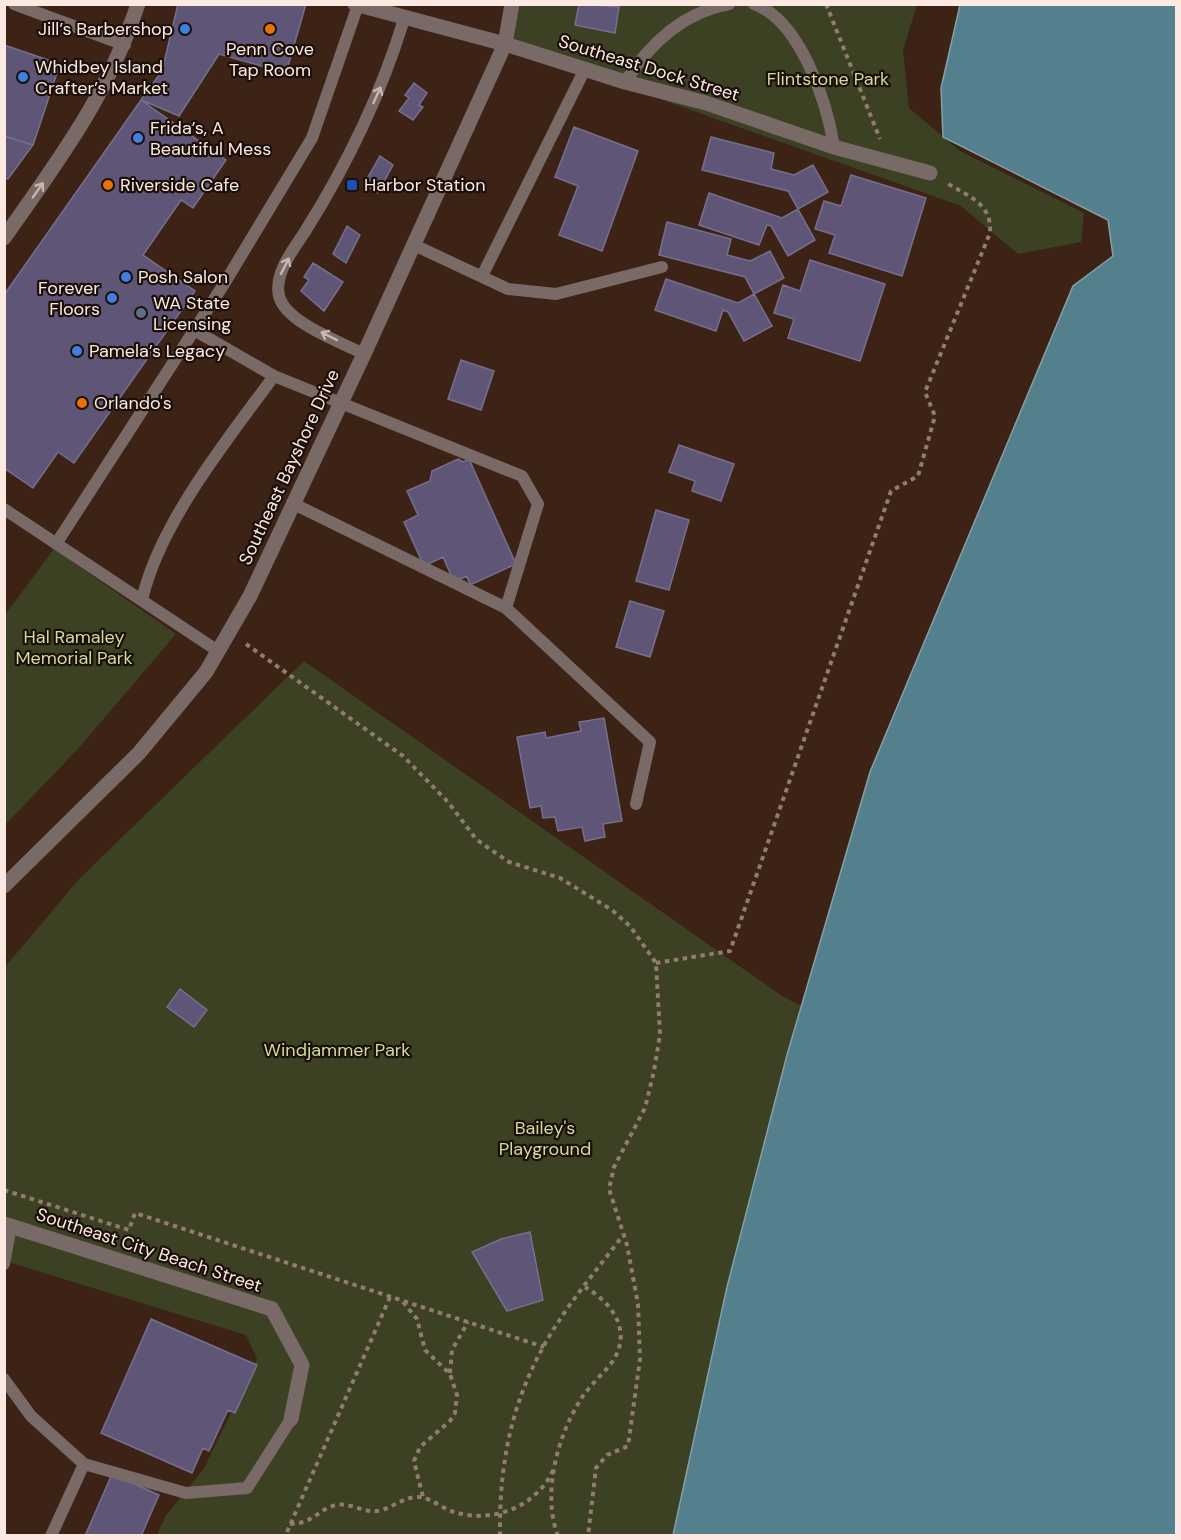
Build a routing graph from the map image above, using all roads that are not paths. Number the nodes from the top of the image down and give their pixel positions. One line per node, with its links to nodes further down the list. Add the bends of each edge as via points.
1 (14, 4): 9 (lane)
2 (138, 4): 9 (street)
3 (512, 4): 8 (street, Southeast Bayshore Drive)
4 (729, 4): 11 (lane, via 712,7 673,27 642,55)
5 (754, 4): 12 (lane, via 770,10 792,37 824,99)
6 (356, 5): 7 (street, Southeast Dock Street); 18 (lane, via 312,138)
7 (404, 19): 8 (street, Southeast Dock Street); 19 (lane, one-way to 7, via 294,319 279,297 280,272 342,172 391,64)
8 (506, 44): 10 (street, Southeast Dock Street); 15 (street, Southeast Bayshore Drive)
9 (125, 45): 14 (street, one-way to 9, via 81,128)
10 (585, 69): 11 (street, Southeast Dock Street); 17 (lane)
11 (625, 82): 12 (street, Southeast Dock Street, via 706,103)
12 (834, 147): 13 (street, Southeast Dock Street)
13 (930, 173)
14 (7, 230)
15 (414, 245): 17 (lane); 19 (street, Southeast Bayshore Drive)
16 (662, 267): 17 (lane, via 556,294 508,289)
17 (482, 276)
18 (195, 330): 20 (lane); 24 (lane)
19 (364, 354): 21 (street, Southeast Bayshore Drive)
20 (274, 376): 21 (lane); 25 (lane, via 170,527 148,574)
21 (341, 403): 22 (street, Southeast Bayshore Drive); 26 (lane, via 522,476 538,504)
22 (294, 504): 26 (lane); 27 (street, Southeast Bayshore Drive, via 250,596)
23 (4, 509): 24 (lane)
24 (56, 544): 25 (lane)
25 (142, 600): 27 (lane)
26 (506, 608): 28 (lane, via 650,742)
27 (218, 651): 29 (street, Southeast Bayshore Drive, via 206,672 139,753)
28 (636, 804)
29 (4, 885)
30 (8, 1225): 31 (lane); 33 (street, Southeast City Beach Street, via 272,1309 302,1365)
31 (4, 1264)
32 (4, 1379): 34 (lane, via 31,1416)
33 (291, 1419): 34 (lane, via 247,1488 186,1493)
34 (84, 1464): 35 (lane)
35 (51, 1536)

